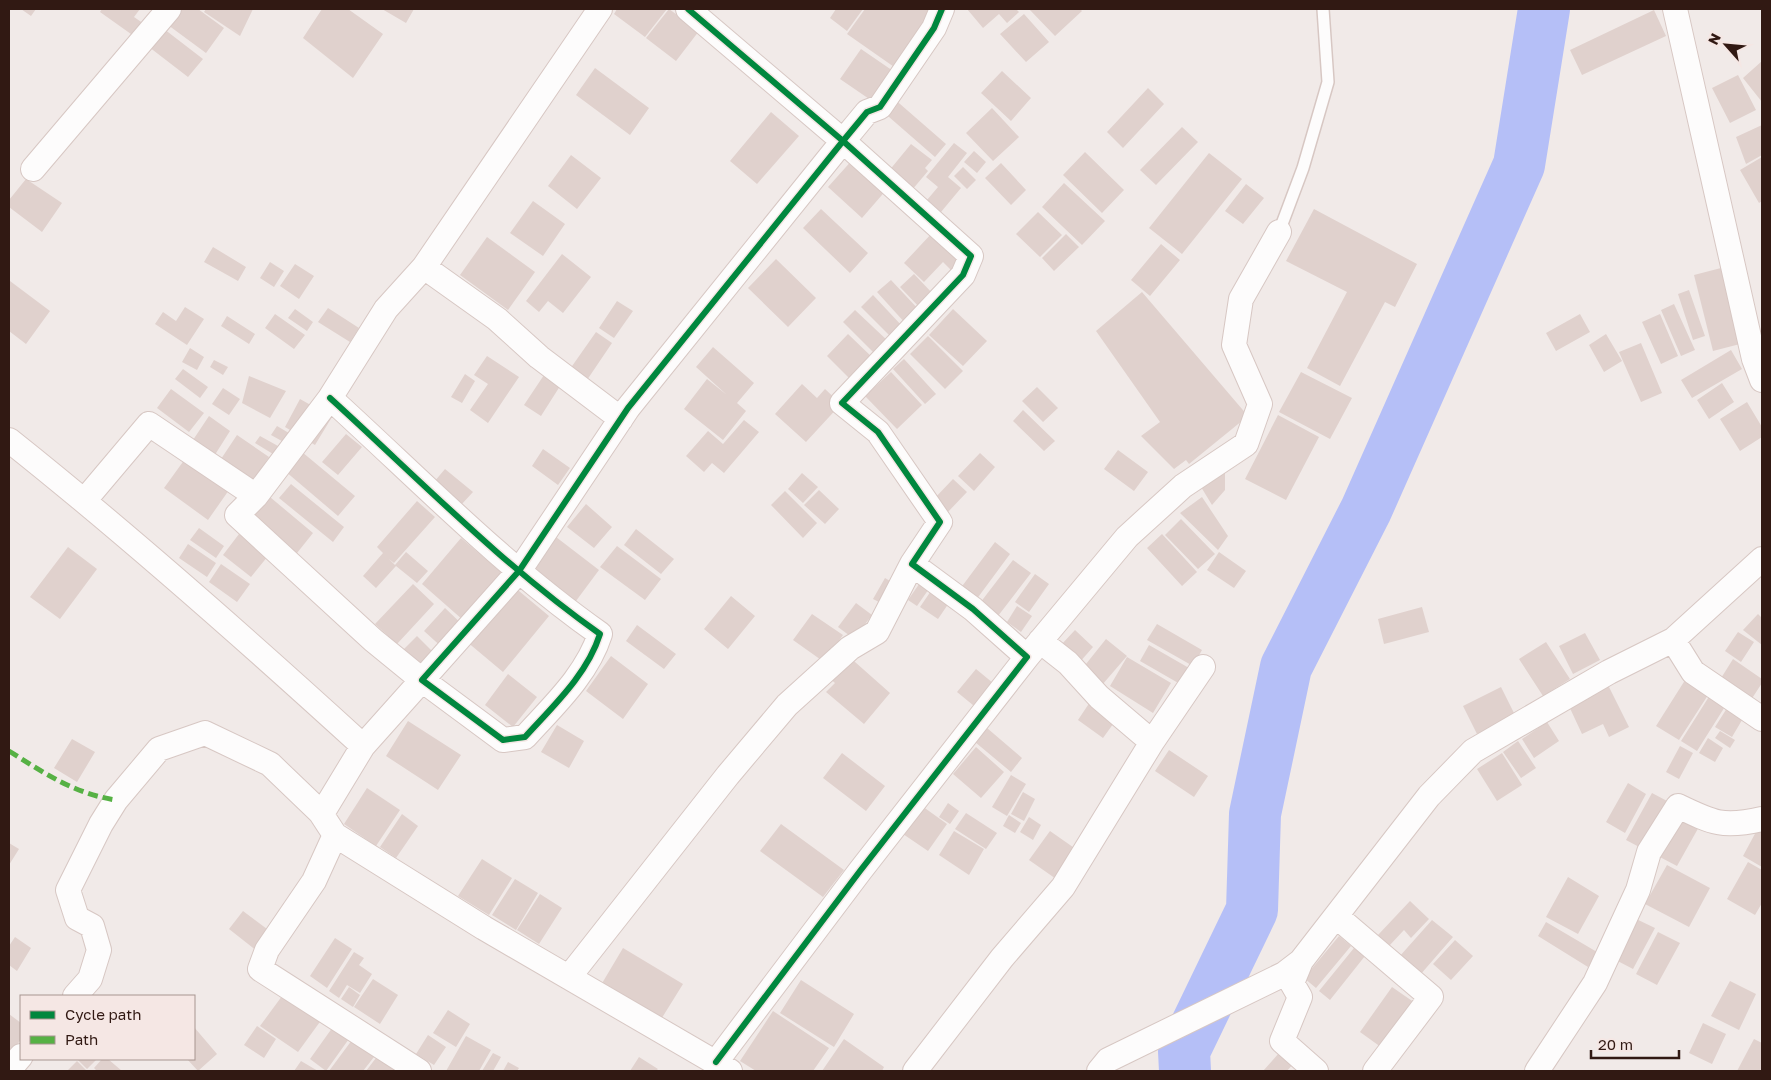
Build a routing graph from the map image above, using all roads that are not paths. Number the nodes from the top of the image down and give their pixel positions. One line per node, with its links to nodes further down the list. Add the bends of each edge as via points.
1 (168, 9): 8 (street)
2 (600, 9): 10 (street)
3 (688, 9): 7 (street)
4 (942, 9): 7 (street, via 934,28 880,107 867,112)
5 (1323, 9): 9 (lane, via 1328,82 1303,168)
6 (1675, 9): 11 (street, via 1754,359)
7 (843, 141): 13 (street); 18 (street, via 971,256 963,275 842,402 878,432 940,522)
8 (33, 169)
9 (1279, 232): 21 (street, via 1241,299 1234,346 1260,404 1246,444 1183,486 1128,537)
10 (424, 267): 12 (street, via 386,309); 13 (street, via 497,319 539,357)
11 (1762, 380)
12 (330, 398): 15 (street); 19 (street)
13 (621, 419): 19 (street)
14 (9, 440): 16 (street)
15 (256, 496): 16 (street, via 149,424); 23 (street, via 238,515 373,640)
16 (84, 501): 26 (street)
17 (1762, 559): 20 (street)
18 (912, 564): 21 (street); 32 (street, via 876,632 850,648 787,705 728,774)
19 (519, 571): 23 (street); 23 (street, via 600,634 593,655 564,694 524,737 503,740)
20 (1673, 640): 24 (street, via 1693,672); 30 (street, via 1609,672 1473,751 1429,796)
21 (1034, 649): 25 (street, via 1068,664 1099,698); 35 (street, via 860,871)
22 (1203, 667): 25 (street)
23 (422, 680): 26 (street)
24 (1762, 719)
25 (1152, 742): 38 (street, via 1063,887 1002,958)
26 (363, 746): 27 (street)
27 (320, 812): 29 (street); 33 (street, via 270,764 204,733 159,749 116,800 68,890 77,918 92,926 99,950 90,979)
28 (1762, 819): 42 (street, via 1739,824 1711,822 1678,806 1649,852 1638,890 1595,983)
29 (335, 835): 32 (street); 37 (street, via 314,881 267,950 260,968)
30 (1336, 916): 31 (street); 41 (street, via 1431,997)
31 (1292, 967): 39 (street, via 1108,1060); 40 (street, via 1292,983 1300,997 1282,1041)
32 (569, 977): 35 (street)
33 (76, 995)
34 (20, 1057): 36 (street)
35 (723, 1066)
36 (9, 1070)
37 (418, 1071)
38 (916, 1071)
39 (1099, 1071)
40 (1316, 1071)
41 (1375, 1071)
42 (1537, 1071)

